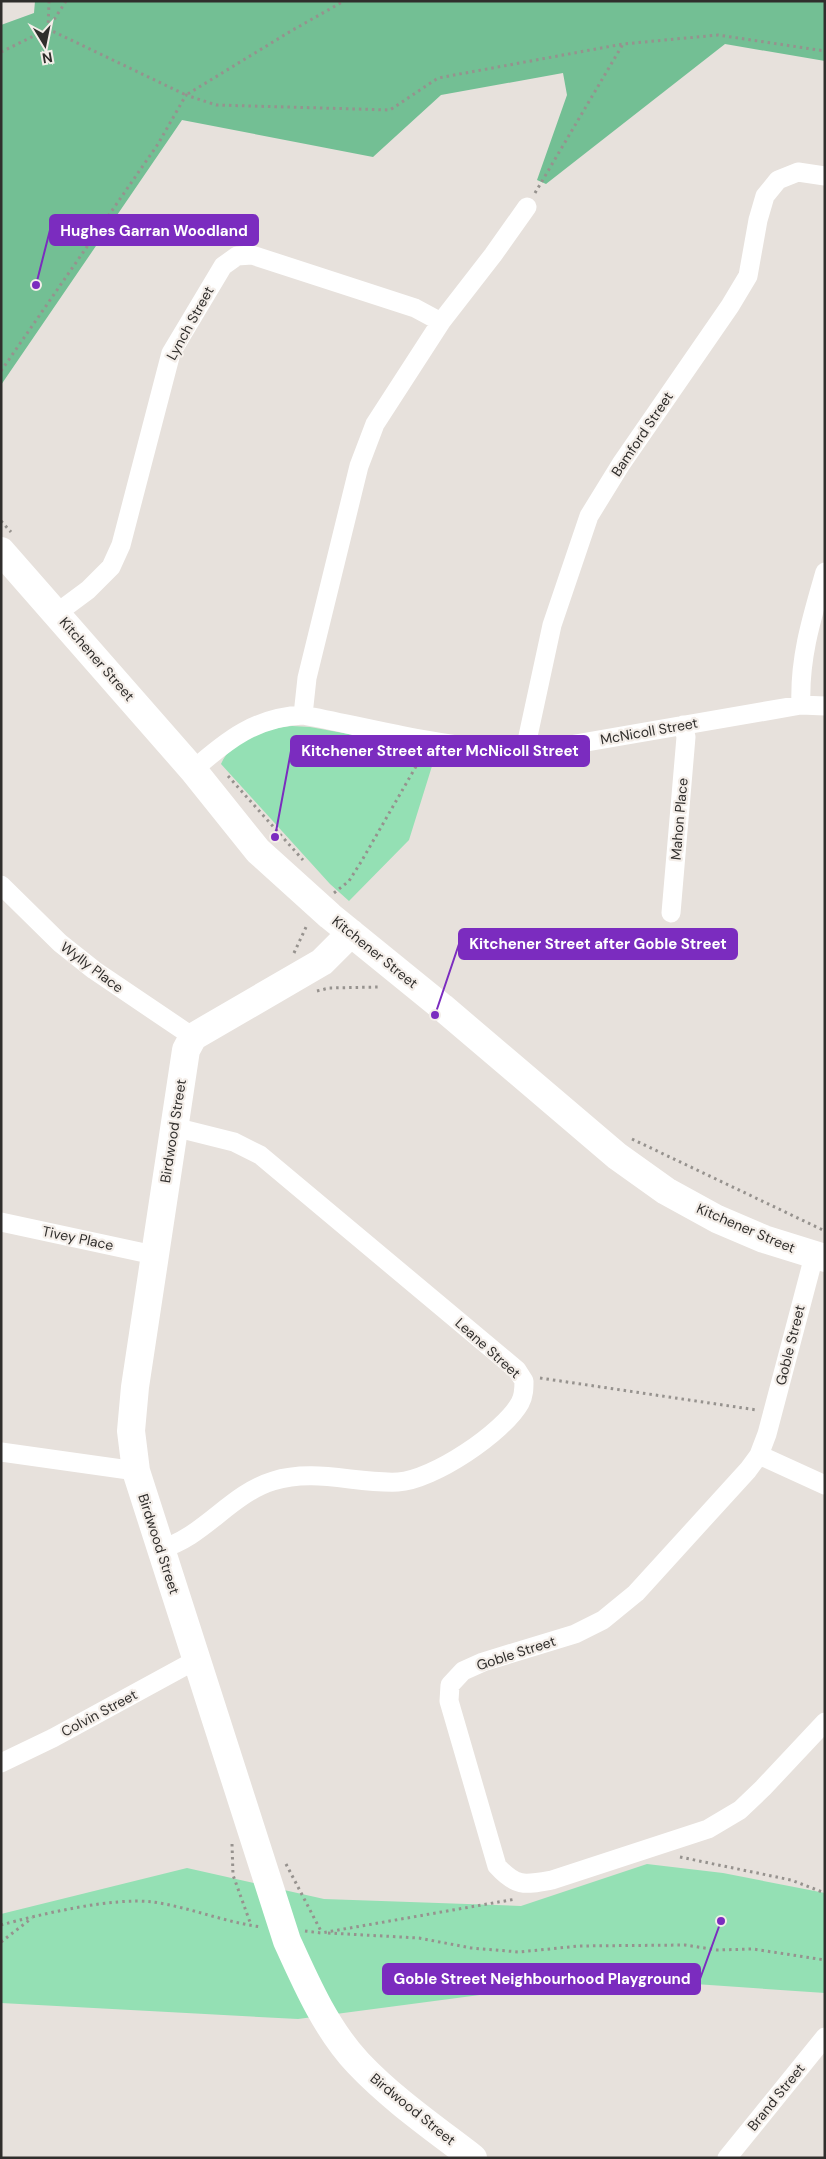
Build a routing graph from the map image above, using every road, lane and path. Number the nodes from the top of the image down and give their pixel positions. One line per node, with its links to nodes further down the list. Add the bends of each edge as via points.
1 (49, 1): 4 (path)
2 (66, 1): 4 (path)
3 (344, 1): 8 (path)
4 (48, 29): 7 (path); 8 (path)
5 (623, 44): 6 (path, via 718,35); 8 (path, via 438,78 390,110 216,105); 10 (path)
6 (825, 51)
7 (1, 52)
8 (186, 95): 12 (path, via 158,144)
9 (825, 176): 21 (street, Bamford Street, via 798,172 778,180 765,196 748,276 589,516 552,625)
10 (527, 207): 11 (street)
11 (440, 322): 15 (street, Lynch Street, via 415,308 252,255 237,256 223,266 170,352 121,544 111,567 88,590); 18 (street, via 375,424 359,466 307,678)
12 (1, 371)
13 (1, 551): 15 (street, Kitchener Street)
14 (825, 572): 16 (street, via 804,646)
15 (57, 613): 22 (street, Kitchener Street)
16 (801, 705): 17 (street, McNicoll Street); 19 (street, McNicoll Street)
17 (825, 706)
18 (303, 715): 20 (street, McNicoll Street); 22 (street, McNicoll Street, via 258,722 226,742)
19 (683, 725): 21 (street, McNicoll Street); 29 (street, Mahon Place, via 686,737)
20 (428, 740): 21 (street, McNicoll Street); 27 (path, via 427,748 361,862 349,881)
21 (525, 750)
22 (193, 770): 30 (street, Kitchener Street, via 258,851)
23 (227, 775): 24 (path)
24 (306, 863)
25 (1, 886): 33 (street, Wylly Place, via 80,960)
26 (330, 889): 27 (path)
27 (335, 893): 28 (path)
28 (342, 899)
29 (671, 913)
30 (351, 933): 33 (street, via 322,962); 39 (street, Kitchener Street, via 617,1156 666,1191 717,1219)
31 (381, 987): 32 (path, via 329,988)
32 (312, 992)
33 (193, 1037): 34 (street, Birdwood Street, via 186,1050)
34 (174, 1127): 38 (street, Birdwood Street); 40 (street, Leane Street, via 234,1142 260,1155)
35 (631, 1138): 37 (path)
36 (1, 1222): 38 (street, Tivey Place)
37 (825, 1231)
38 (154, 1255): 44 (street, Birdwood Street, via 131,1431)
39 (819, 1257): 41 (street, Goble Street)
40 (520, 1375): 41 (path); 46 (street, Leane Street, via 524,1380 521,1402 508,1418 481,1442 427,1475 399,1482 305,1475 273,1481 242,1496 174,1546)
41 (772, 1413): 43 (street, Goble Street)
42 (1, 1452): 44 (street)
43 (759, 1455): 45 (street); 48 (street, Goble Street, via 636,1593 603,1620 575,1634 463,1671 450,1685 452,1716 496,1866 510,1880 529,1884 552,1880 708,1829 740,1810)
44 (136, 1471): 46 (street, Birdwood Street)
45 (825, 1484)
46 (160, 1549): 47 (street, Birdwood Street)
47 (196, 1660): 49 (street, Colvin Street); 56 (street, Birdwood Street)
48 (825, 1722)
49 (1, 1763)
50 (674, 1856): 52 (path, via 791,1880)
51 (284, 1858): 57 (path)
52 (825, 1893)
53 (519, 1899): 57 (path)
54 (35, 1916): 55 (path); 56 (path, via 125,1902 153,1902 251,1925); 58 (path)
55 (1, 1925)
56 (284, 1928): 57 (path); 61 (street, Birdwood Street, via 328,2022 358,2062 393,2096)
57 (320, 1933): 59 (path, via 419,1938 471,1948 519,1952 579,1946 685,1945 716,1950 753,1949)
58 (1, 1942)
59 (825, 1960)
60 (825, 2036): 62 (street, Brand Street)
61 (474, 2158)
62 (727, 2158)

